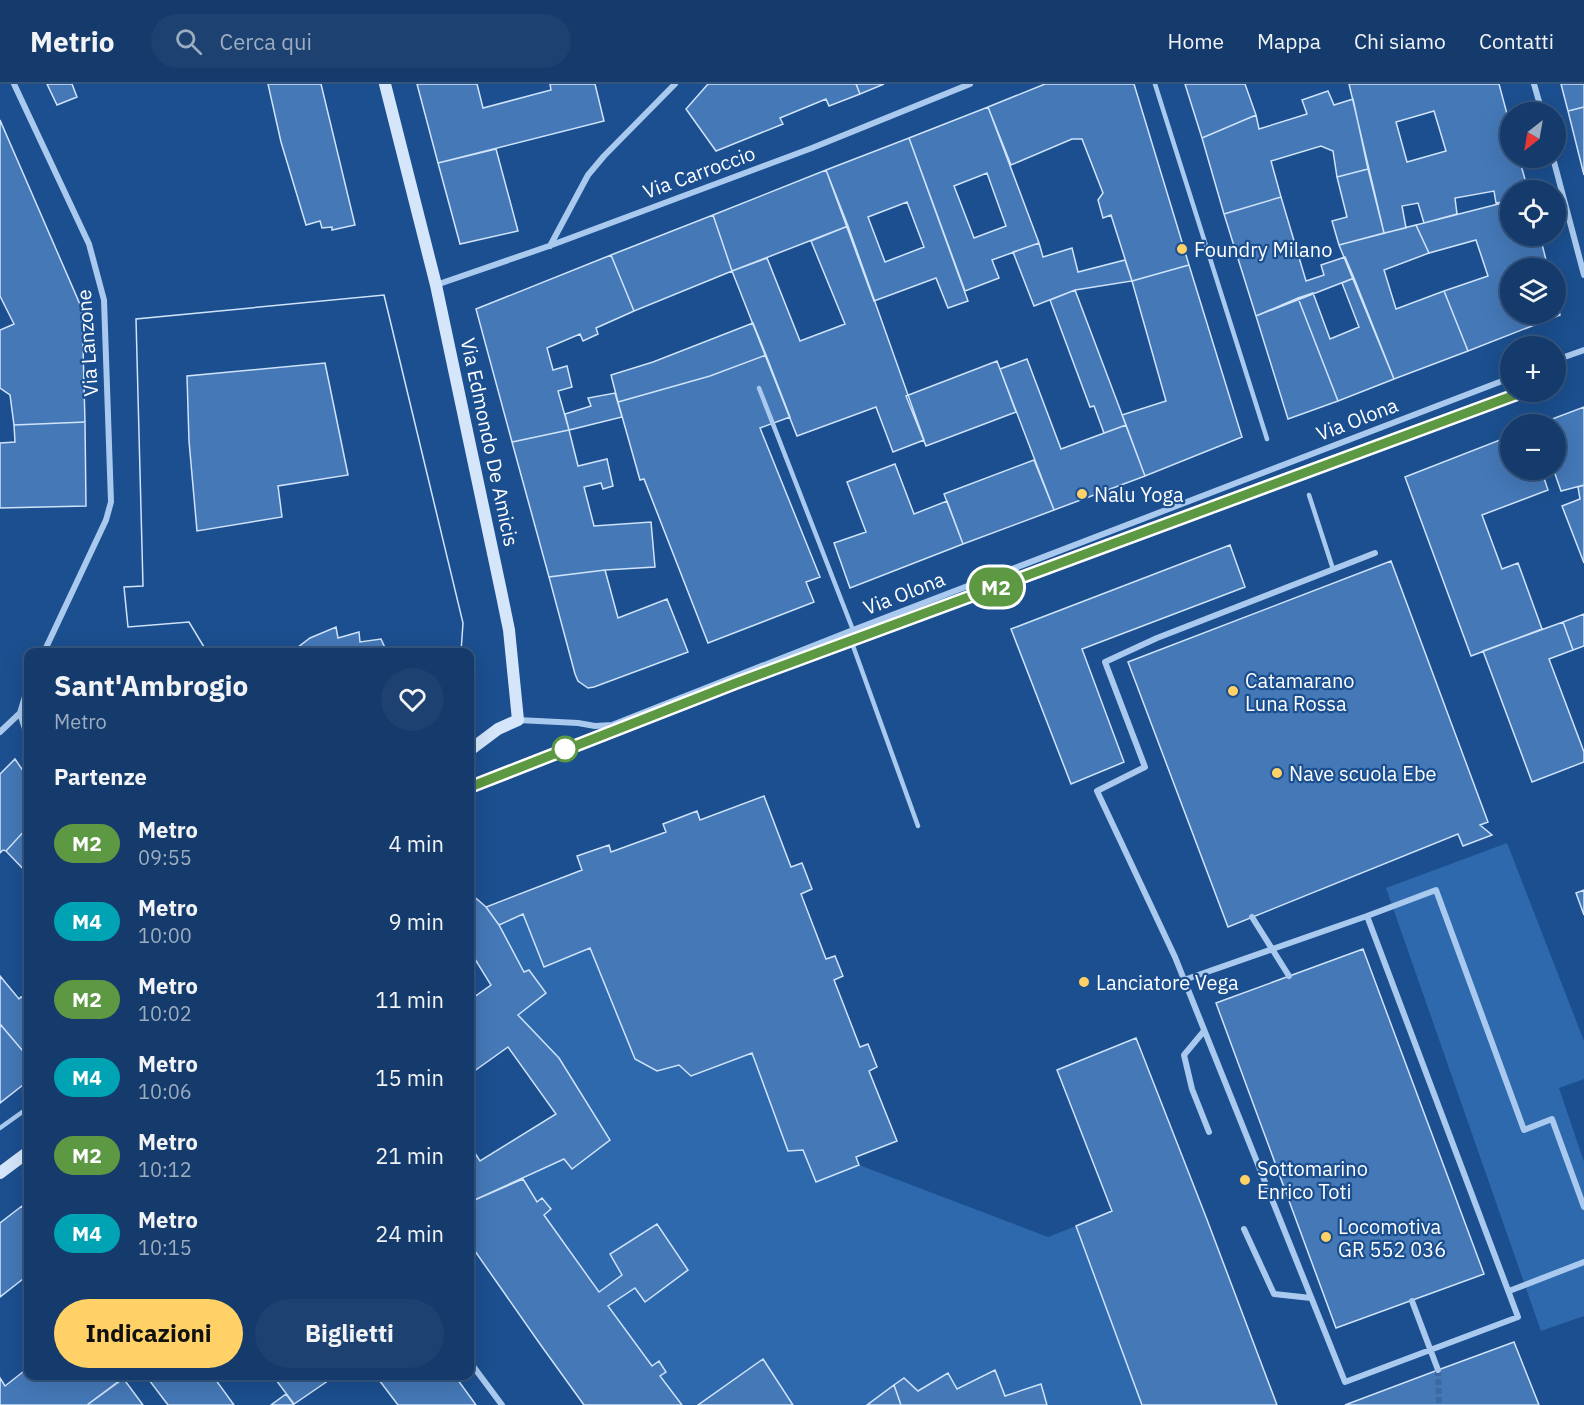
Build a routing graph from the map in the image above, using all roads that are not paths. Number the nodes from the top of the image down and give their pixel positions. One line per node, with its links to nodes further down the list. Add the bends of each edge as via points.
1 (14, 84): 21 (street, Via Lanzone, via 89,244 104,300 111,502)
2 (385, 84): 11 (street, Via Edmondo De Amicis)
3 (675, 84): 9 (street, via 588,175)
4 (970, 84): 9 (street, Via Carroccio)
5 (1155, 84): 16 (lane)
6 (1534, 84): 7 (street)
7 (1539, 102)
8 (1556, 168): 10 (street)
9 (549, 246): 11 (street, Via Carroccio)
10 (1584, 275)
11 (436, 285): 24 (street, Via Edmondo De Amicis, via 509,630)
12 (1584, 350): 13 (street)
13 (1566, 356)
14 (1500, 382): 20 (street, Via Olona)
15 (759, 388): 20 (lane)
16 (1267, 439)
17 (1309, 495): 19 (lane)
18 (1375, 554): 19 (street)
19 (1333, 569): 33 (street, via 1105,662 1145,767 1097,791)
20 (851, 631): 24 (street, Via Olona, via 612,725); 28 (lane)
21 (46, 648)
22 (24, 700): 23 (street)
23 (20, 713): 25 (street); 26 (street)
24 (518, 720): 27 (street)
25 (24, 726)
26 (0, 732)
27 (474, 747)
28 (918, 826)
29 (1366, 916): 31 (street); 40 (street, via 1436,890 1524,1130 1552,1119); 43 (street)
30 (1252, 917): 31 (street)
31 (1273, 950): 32 (street); 33 (street)
32 (1289, 976)
33 (1184, 980): 34 (street)
34 (1204, 1031): 37 (street, via 1184,1055); 44 (street)
35 (24, 1111): 36 (lane)
36 (0, 1128)
37 (1209, 1132)
38 (24, 1155): 39 (street)
39 (0, 1173)
40 (1584, 1206)
41 (1244, 1229): 44 (street, via 1274,1294)
42 (1584, 1263): 43 (street)
43 (1509, 1291): 46 (street, via 1518,1317)
44 (1311, 1298): 46 (street, via 1345,1382)
45 (1412, 1301): 46 (street)
46 (1431, 1350): 48 (street)
47 (474, 1367): 49 (street)
48 (1438, 1370)
49 (502, 1405)

